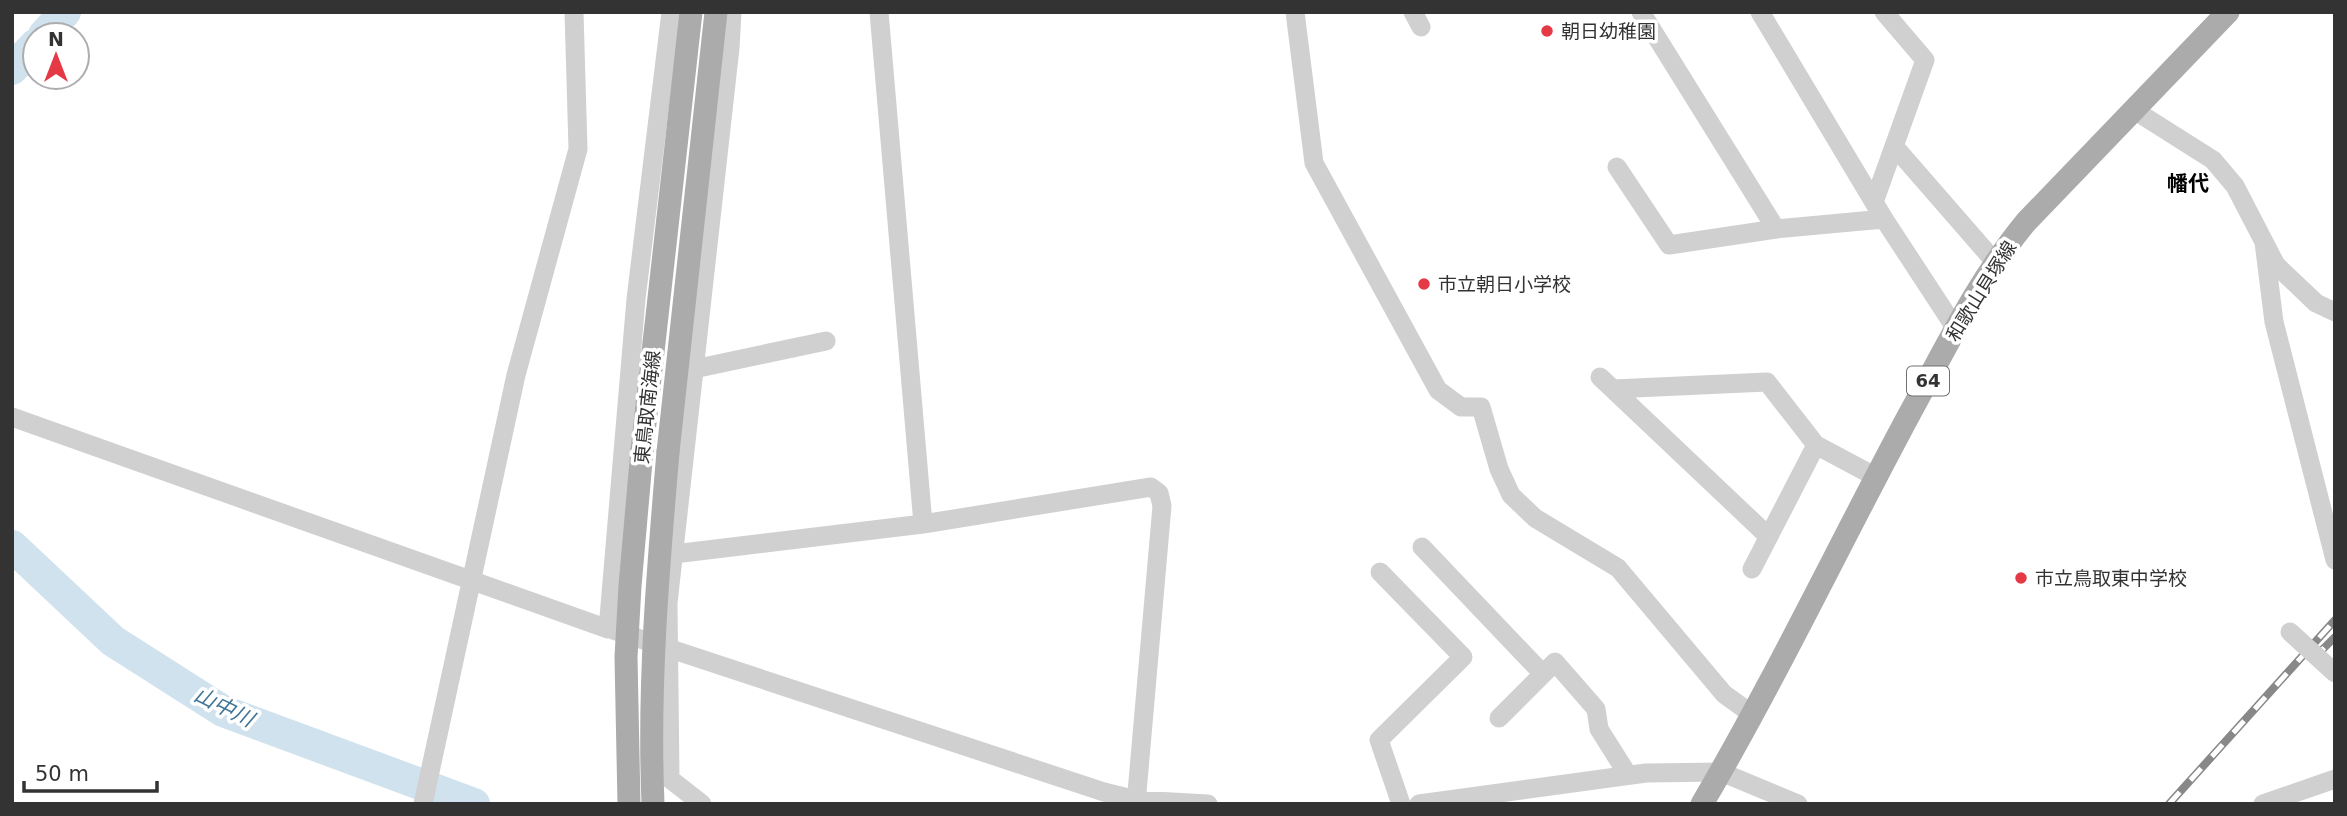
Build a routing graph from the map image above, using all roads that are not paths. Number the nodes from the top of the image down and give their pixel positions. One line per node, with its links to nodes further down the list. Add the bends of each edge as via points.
1 (574, 12): 33 (street, via 578,149 516,375)
2 (671, 12): 34 (street, via 636,299)
3 (691, 12): 46 (main road, 東鳥取南海線, bridge, via 629,586)
4 (716, 12): 47 (main road, 東鳥取南海線, bridge, via 668,452 653,656)
5 (732, 12): 22 (street)
6 (879, 12): 26 (street)
7 (1295, 12): 39 (street, via 1314,163 1438,390 1461,407 1480,407 1511,495 1535,517 1618,568 1724,694)
8 (1642, 12): 16 (street)
9 (1760, 12): 15 (street)
10 (1884, 12): 13 (street, via 1926,60)
11 (2228, 12): 12 (main road, 和歌山貝塚線 / 64)
12 (2134, 110): 17 (street, via 2213,160 2235,186); 18 (main road, 和歌山貝塚線 / 64, via 2026,222)
13 (1894, 146): 15 (street); 18 (street)
14 (1617, 167): 16 (street, via 1669,245)
15 (1879, 211): 16 (street); 20 (street)
16 (1776, 229)
17 (2264, 242): 19 (street, via 2276,265 2316,303); 30 (street, via 2274,322)
18 (1995, 262): 20 (main road, 和歌山貝塚線 / 64)
19 (2335, 312)
20 (1955, 329): 25 (main road, 和歌山貝塚線 / 64)
21 (826, 341): 22 (street)
22 (694, 369): 29 (street)
23 (12, 418): 33 (street)
24 (1816, 444): 25 (street); 27 (street); 27 (street, via 1767,382 1606,383)
25 (1876, 477): 39 (main road, 和歌山貝塚線 / 64)
26 (923, 524): 29 (street); 44 (street, via 1151,487 1159,493 1162,506)
27 (1769, 536): 31 (street)
28 (1422, 547): 38 (street)
29 (674, 554): 36 (street)
30 (2335, 560)
31 (1752, 569)
32 (1380, 572): 50 (street, via 1463,657 1379,740)
33 (472, 580): 34 (street); 45 (street)
34 (608, 629): 36 (street)
35 (2290, 632): 37 (street, bridge)
36 (667, 646): 44 (street); 48 (street, via 670,779)
37 (2335, 673)
38 (1543, 674): 40 (street); 42 (street, via 1555,662 1596,709 1598,729)
39 (1753, 715): 41 (main road, 和歌山貝塚線 / 64)
40 (1499, 718)
41 (1721, 772): 42 (street); 52 (main road, 和歌山貝塚線 / 64); 53 (street)
42 (1628, 775): 51 (street)
43 (2335, 779): 54 (street)
44 (1136, 802): 49 (street)
45 (423, 804)
46 (629, 804)
47 (653, 804)
48 (702, 804)
49 (1208, 804)
50 (1401, 804)
51 (1419, 804)
52 (1702, 804)
53 (1798, 804)
54 (2263, 804)

